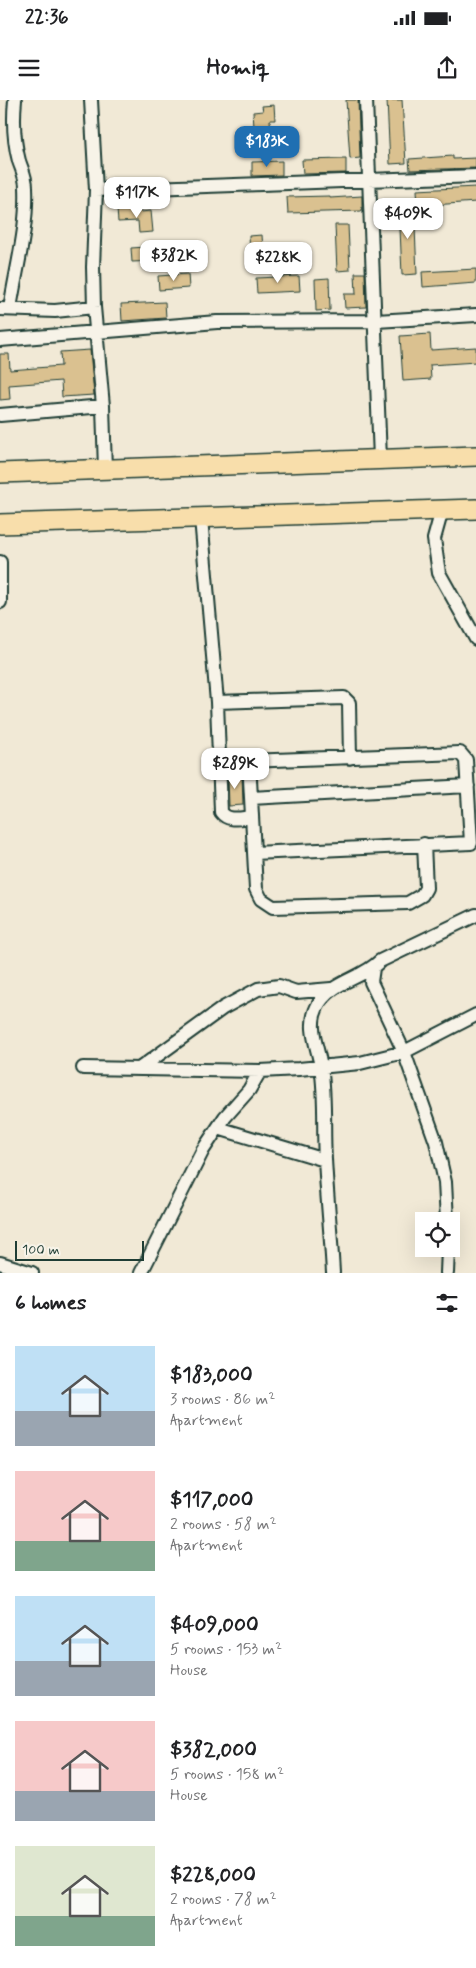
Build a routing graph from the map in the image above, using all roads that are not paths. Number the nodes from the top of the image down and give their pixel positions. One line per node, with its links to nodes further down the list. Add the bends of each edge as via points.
1 (15, 100): 8 (street, via 16,145 24,173 26,208)
2 (91, 100): 6 (street)
3 (366, 100): 5 (street)
4 (476, 176): 5 (street)
5 (369, 180): 6 (street); 10 (street)
6 (96, 190): 7 (street)
7 (94, 307): 8 (street, via 55,311); 11 (street)
8 (5, 309)
9 (476, 315): 10 (street)
10 (376, 321): 11 (street, via 213,322); 16 (street)
11 (97, 332): 12 (street); 13 (street)
12 (0, 340)
13 (103, 406): 14 (street); 17 (street)
14 (0, 415)
15 (476, 456): 16 (highway)
16 (380, 459): 17 (highway)
17 (105, 470): 18 (highway)
18 (0, 474)
19 (476, 508): 20 (highway)
20 (442, 510): 21 (highway); 25 (street, via 434,539 439,573)
21 (201, 518): 22 (highway); 26 (street)
22 (0, 524)
23 (0, 562): 24 (street)
24 (0, 602)
25 (476, 639)
26 (217, 702): 27 (street, via 344,698 349,703); 28 (street)
27 (350, 758): 29 (street); 30 (street, via 460,753 466,760)
28 (220, 762): 29 (street); 32 (street, via 221,812 230,819)
29 (249, 762): 31 (street)
30 (468, 786): 31 (street); 33 (street, via 471,843)
31 (251, 798): 32 (street)
32 (252, 817): 34 (street)
33 (424, 844): 34 (street); 34 (street, via 426,888 422,895 408,903 273,907 261,899 256,889)
34 (254, 853)
35 (476, 915): 36 (street, via 380,961)
36 (373, 968): 37 (street); 39 (street, via 371,982)
37 (331, 989): 40 (street, via 317,1008 313,1021); 42 (street, via 296,992 279,986 258,989 223,1008)
38 (476, 1015): 39 (street)
39 (404, 1052): 40 (street, via 360,1063); 46 (street, via 436,1142)
40 (321, 1067): 43 (street); 45 (street)
41 (83, 1068): 42 (street)
42 (139, 1069): 43 (street)
43 (260, 1071): 44 (street)
44 (218, 1128): 45 (street); 50 (street, via 203,1150)
45 (325, 1160): 51 (street)
46 (446, 1212)
47 (448, 1257): 52 (street)
48 (0, 1263): 49 (street)
49 (27, 1272)
50 (142, 1273)
51 (333, 1273)
52 (447, 1273)

